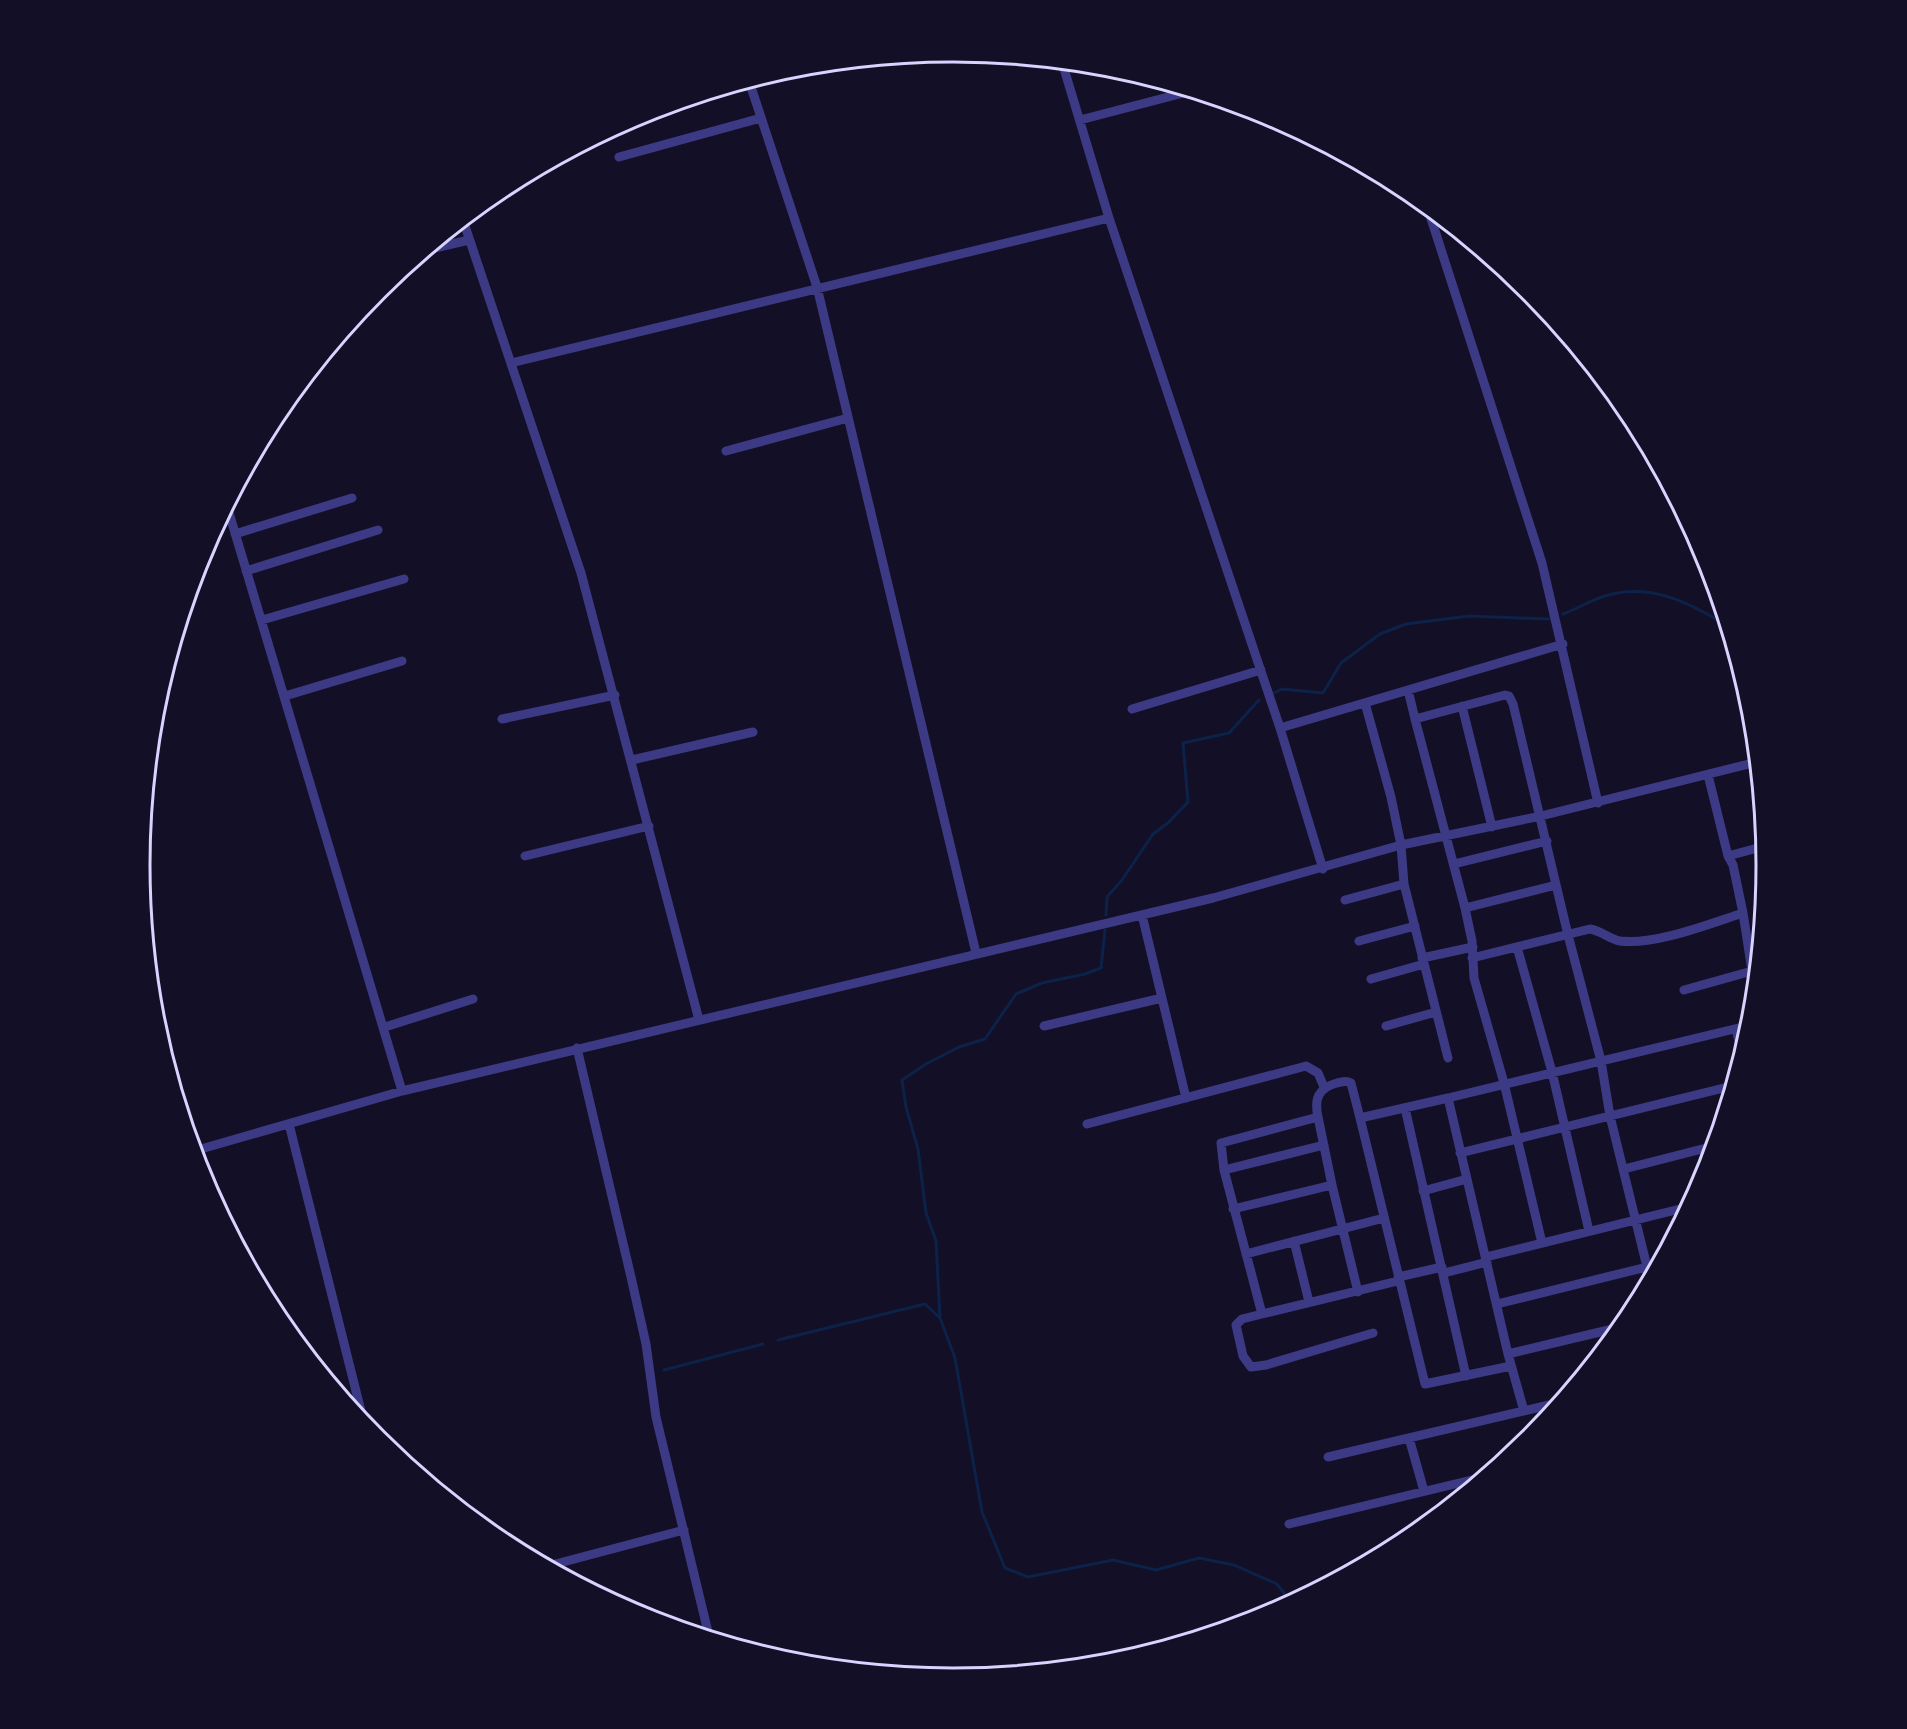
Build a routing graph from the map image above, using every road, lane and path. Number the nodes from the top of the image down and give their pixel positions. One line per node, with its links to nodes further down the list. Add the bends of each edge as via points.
1 (1064, 69): 5 (street)
2 (751, 88): 4 (street)
3 (1179, 94): 5 (street)
4 (761, 118): 6 (street); 12 (street)
5 (1080, 120): 7 (street)
6 (619, 157)
7 (1109, 218): 12 (street); 25 (street)
8 (1431, 219): 23 (street, via 1542,563)
9 (465, 227): 10 (street)
10 (469, 240): 11 (street); 13 (street)
11 (442, 246)
12 (817, 287): 13 (street); 14 (street)
13 (511, 363): 27 (street, via 581,573)
14 (848, 418): 15 (street); 62 (street)
15 (726, 451)
16 (352, 498): 19 (street)
17 (230, 516): 19 (street)
18 (378, 530): 20 (street)
19 (235, 534): 20 (street)
20 (246, 571): 22 (street)
21 (404, 579): 22 (street)
22 (262, 620): 28 (street)
23 (1563, 645): 26 (street); 39 (street)
24 (402, 661): 28 (street)
25 (1261, 670): 31 (street); 34 (street)
26 (1408, 690): 29 (street); 33 (street)
27 (615, 695): 32 (street); 36 (street)
28 (285, 696): 75 (street)
29 (1365, 703): 34 (street); 45 (street)
30 (1462, 706): 33 (street); 40 (street, via 1505,694 1511,699); 42 (street)
31 (1132, 709)
32 (502, 719)
33 (1415, 719): 43 (street)
34 (1280, 728): 50 (street)
35 (753, 732): 36 (street)
36 (632, 760): 41 (street)
37 (1750, 764): 38 (street)
38 (1708, 775): 39 (street); 48 (street)
39 (1598, 802): 40 (street)
40 (1541, 816): 42 (street); 44 (street)
41 (649, 826): 47 (street); 72 (street)
42 (1492, 827): 43 (street)
43 (1447, 836): 45 (street); 49 (street)
44 (1547, 841): 49 (street); 52 (street)
45 (1401, 845): 50 (street); 51 (street)
46 (1756, 849): 48 (street)
47 (525, 856)
48 (1728, 856): 55 (street)
49 (1454, 864): 54 (street)
50 (1323, 869): 56 (street)
51 (1404, 884): 53 (street); 57 (street)
52 (1556, 885): 54 (street); 58 (street)
53 (1345, 900)
54 (1465, 908): 60 (street)
55 (1743, 913): 58 (street, via 1647,939 1618,941 1590,929); 65 (street)
56 (1142, 915): 62 (street); 69 (street)
57 (1415, 926): 59 (street); 64 (street)
58 (1568, 935): 61 (street); 81 (street)
59 (1359, 941)
60 (1473, 947): 63 (street); 64 (street)
61 (1517, 947): 63 (street); 82 (street)
62 (976, 953): 72 (street)
63 (1472, 958): 83 (street, via 1474,978)
64 (1423, 961): 67 (street); 71 (street)
65 (1751, 962)
66 (1750, 972): 68 (street)
67 (1371, 979)
68 (1684, 990)
69 (1162, 998): 73 (street); 87 (street)
70 (473, 999): 75 (street)
71 (1436, 1012): 74 (street); 80 (street)
72 (699, 1020): 79 (street)
73 (1044, 1026)
74 (1386, 1026)
75 (385, 1027): 86 (street)
76 (1739, 1028): 77 (street)
77 (1736, 1029): 78 (street); 81 (street)
78 (1738, 1036)
79 (577, 1048): 86 (street); 136 (street, via 646,1344 651,1392)
80 (1448, 1058)
81 (1601, 1061): 82 (street); 90 (street)
82 (1552, 1072): 83 (street); 95 (street)
83 (1504, 1083): 88 (street); 96 (street)
84 (1324, 1087): 87 (street, via 1318,1072 1306,1066); 91 (street, via 1316,1101); 92 (street, via 1352,1083)
85 (1724, 1088): 90 (street)
86 (402, 1091): 93 (street)
87 (1186, 1098): 94 (street)
88 (1448, 1098): 89 (street); 100 (street)
89 (1405, 1108): 92 (street); 105 (street)
90 (1610, 1116): 95 (street); 101 (street)
91 (1318, 1117): 97 (street); 102 (street, via 1223,1142 1220,1146)
92 (1360, 1118): 108 (street)
93 (289, 1124): 98 (street); 128 (street)
94 (1087, 1124)
95 (1565, 1128): 96 (street); 111 (street)
96 (1517, 1139): 100 (street); 113 (street)
97 (1324, 1145): 102 (street); 104 (street)
98 (203, 1148)
99 (1704, 1149): 101 (street)
100 (1460, 1153): 103 (street)
101 (1624, 1169): 109 (street)
102 (1224, 1170): 106 (street)
103 (1467, 1179): 105 (street); 115 (street)
104 (1332, 1185): 106 (street); 110 (street)
105 (1423, 1191): 117 (street)
106 (1233, 1209): 114 (street)
107 (1679, 1209): 109 (street)
108 (1384, 1218): 110 (street); 118 (street)
109 (1636, 1219): 111 (street); 116 (street)
110 (1341, 1228): 112 (street); 119 (street)
111 (1588, 1231): 113 (street)
112 (1294, 1241): 114 (street); 120 (street)
113 (1542, 1243): 115 (street)
114 (1246, 1254): 122 (street)
115 (1486, 1259): 117 (street); 121 (street)
116 (1647, 1268): 121 (street)
117 (1443, 1270): 118 (street); 127 (street)
118 (1398, 1279): 119 (street); 127 (street, via 1425,1384)
119 (1358, 1292): 120 (street)
120 (1310, 1302): 122 (street)
121 (1497, 1304): 125 (street)
122 (1262, 1314): 124 (street, via 1245,1317 1236,1325 1243,1356 1251,1366)
123 (1607, 1330): 125 (street)
124 (1373, 1333)
125 (1508, 1354): 126 (street)
126 (1511, 1366): 127 (street); 130 (street)
127 (1466, 1376)
128 (359, 1404)
129 (1546, 1406): 130 (street)
130 (1524, 1411): 131 (street)
131 (1409, 1438): 132 (street); 134 (street)
132 (1328, 1457)
133 (1468, 1481): 134 (street)
134 (1424, 1491): 135 (street)
135 (1289, 1524)
136 (684, 1530): 137 (street); 138 (street)
137 (558, 1563)
138 (707, 1629)

